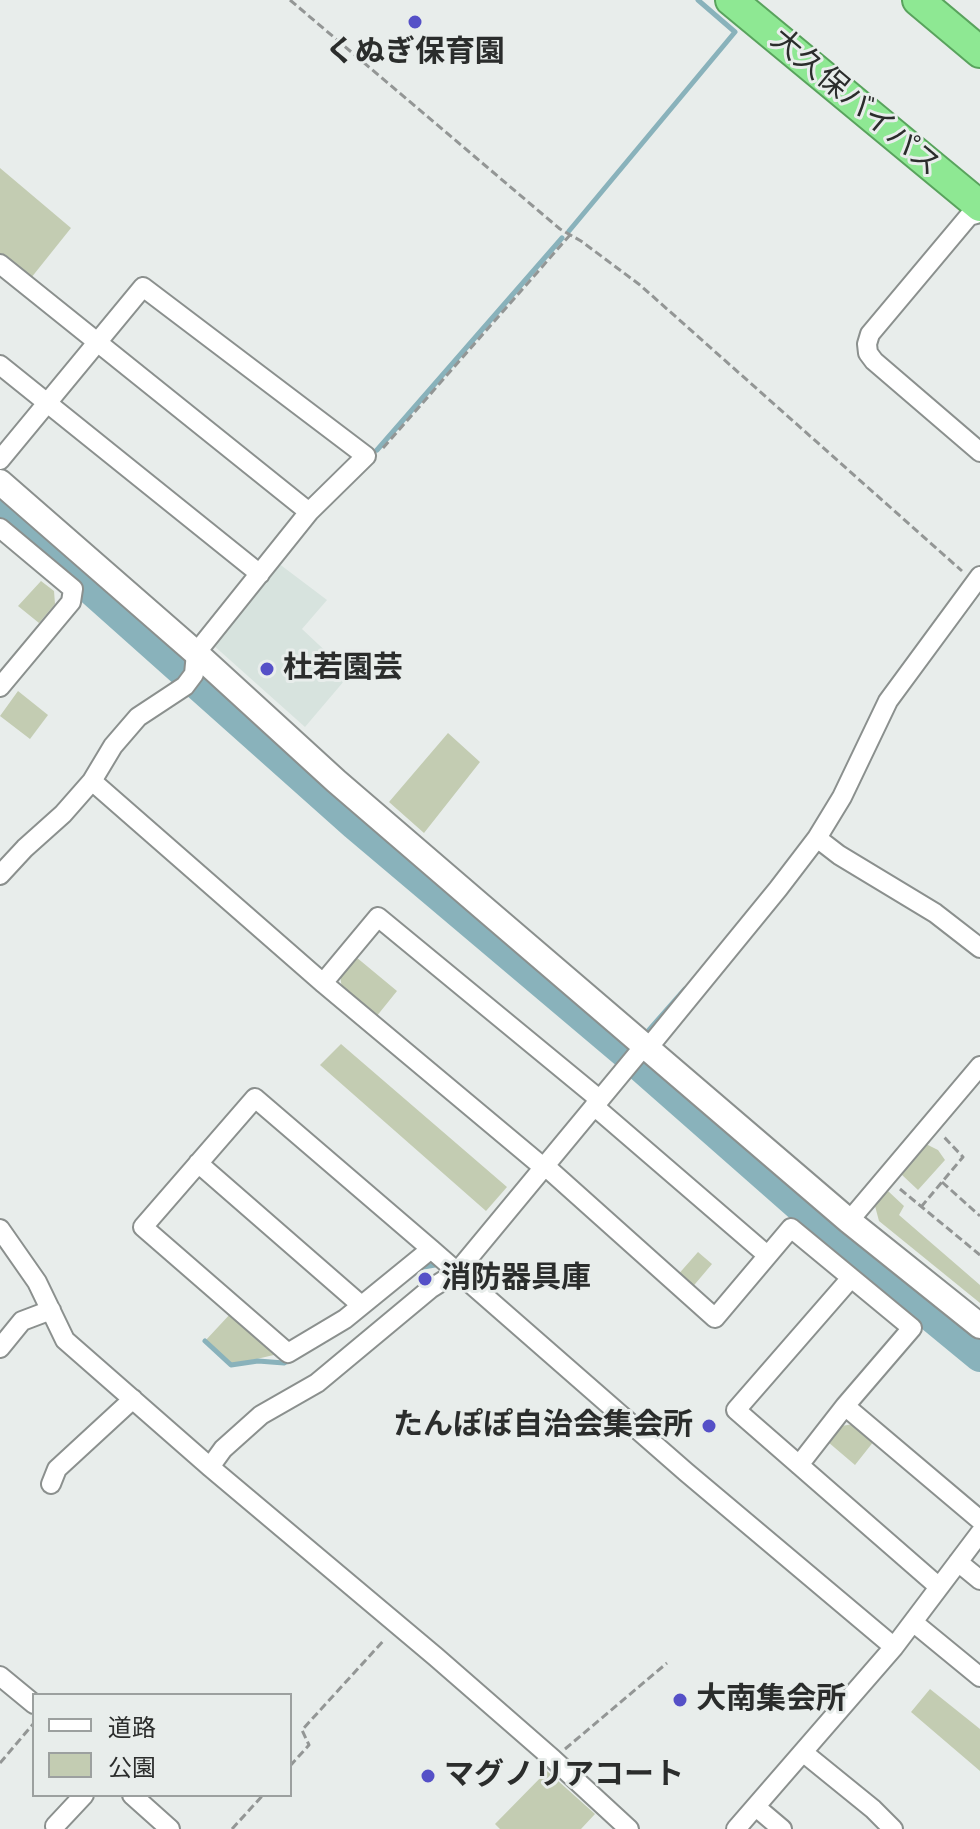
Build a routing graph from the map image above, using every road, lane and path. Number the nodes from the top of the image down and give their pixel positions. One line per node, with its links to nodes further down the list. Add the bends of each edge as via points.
1 (290, 0): 7 (path)
2 (731, 0): 5 (highway, 大久保バイパス)
3 (918, 0): 4 (highway)
4 (980, 52)
5 (980, 206)
6 (980, 213): 12 (street, via 969,216 867,344 874,361)
7 (570, 235): 13 (path, via 379,453); 19 (path, via 640,285)
8 (0, 264): 9 (street)
9 (97, 344): 11 (street); 13 (street, via 143,287); 16 (street)
10 (0, 365): 11 (street)
11 (47, 403): 14 (street); 18 (street)
12 (980, 452)
13 (366, 456): 16 (street)
14 (0, 460)
15 (0, 482): 20 (street)
16 (309, 512): 18 (street)
17 (3, 537): 21 (street, via 73,589 71,602)
18 (260, 574): 20 (street)
19 (974, 576): 23 (street, via 888,701)
20 (192, 671): 22 (street, via 138,717); 27 (street, via 348,792)
21 (0, 687)
22 (92, 781): 24 (street); 26 (street)
23 (817, 838): 25 (street); 27 (street)
24 (0, 875)
25 (980, 948)
26 (323, 983): 29 (street, via 378,917); 32 (street)
27 (644, 1048): 29 (street); 37 (street)
28 (980, 1066): 30 (street)
29 (597, 1102): 32 (street); 40 (street)
30 (930, 1123): 33 (street); 34 (path, via 963,1157)
31 (198, 1163): 39 (street, via 255,1098); 44 (street); 44 (street, via 143,1227 288,1353)
32 (544, 1166): 40 (street, via 715,1318); 42 (street)
33 (886, 1176): 35 (path); 37 (street)
34 (942, 1182): 35 (path); 36 (path)
35 (921, 1207): 41 (path)
36 (980, 1216)
37 (849, 1221): 46 (street)
38 (0, 1229): 45 (street)
39 (431, 1249): 42 (street); 44 (street)
40 (767, 1255): 43 (street, via 791,1228)
41 (980, 1255)
42 (457, 1272): 51 (street, via 317,1383 261,1415); 60 (street)
43 (851, 1278): 49 (street, via 912,1328); 50 (street, via 736,1410)
44 (361, 1305)
45 (51, 1310): 47 (street, via 22,1321); 48 (street, via 65,1340)
46 (980, 1326)
47 (0, 1348)
48 (133, 1399): 51 (street); 52 (street, via 57,1469)
49 (845, 1406): 50 (street); 53 (street)
50 (799, 1465): 57 (street)
51 (210, 1467): 59 (street)
52 (51, 1484)
53 (980, 1520)
54 (980, 1533): 55 (street)
55 (958, 1562): 56 (street); 57 (street)
56 (980, 1580)
57 (939, 1587): 58 (street)
58 (913, 1622): 60 (street); 63 (street)
59 (398, 1625): 67 (street); 69 (path, via 302,1730 309,1745)
60 (894, 1647): 66 (street)
61 (667, 1663): 67 (path)
62 (0, 1676): 64 (street)
63 (980, 1677)
64 (32, 1702)
65 (32, 1725): 68 (path)
66 (804, 1753): 73 (street); 80 (street)
67 (553, 1759): 77 (street)
68 (0, 1763)
69 (292, 1764)
70 (82, 1797): 74 (street)
71 (134, 1797): 75 (street)
72 (261, 1797): 76 (path)
73 (756, 1807): 78 (street); 79 (street)
74 (55, 1826)
75 (170, 1829)
76 (232, 1829)
77 (629, 1829)
78 (736, 1829)
79 (782, 1829)
80 (893, 1829)

